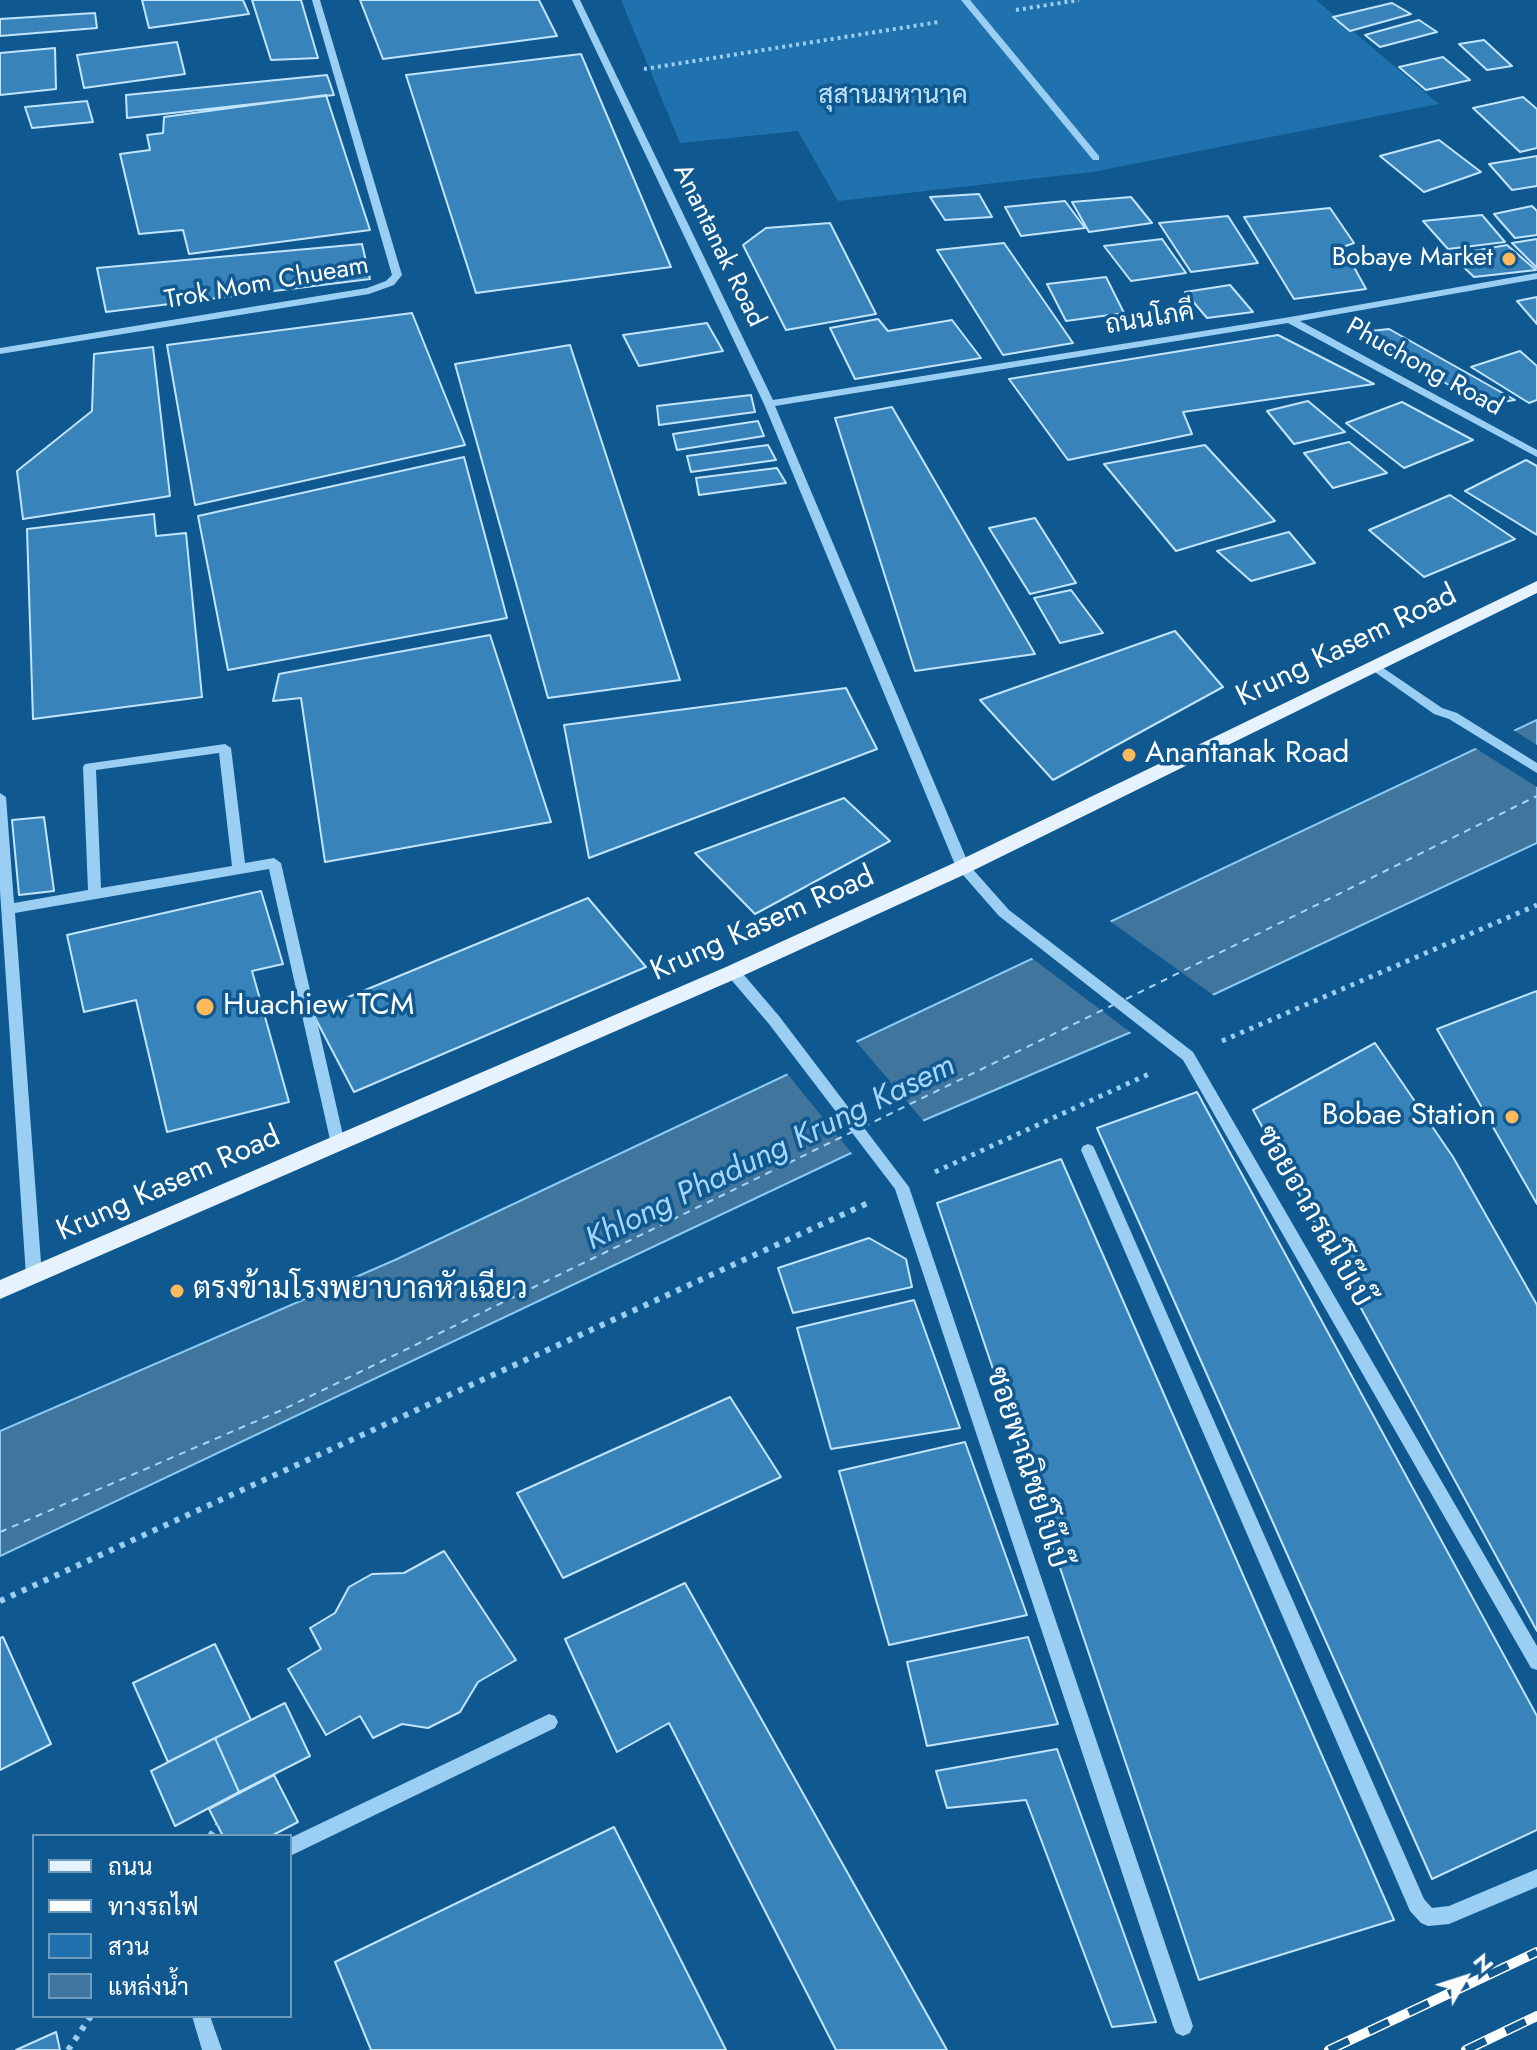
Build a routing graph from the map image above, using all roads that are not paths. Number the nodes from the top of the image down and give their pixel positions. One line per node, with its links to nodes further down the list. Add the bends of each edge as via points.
1 (316, 0): 7 (street, Trok Mom Chueam, via 396,270 390,283 369,291)
2 (576, 0): 8 (street, Anantanak Road)
3 (965, 0): 4 (street)
4 (1096, 158)
5 (1537, 276): 6 (street, ถนนโภคี)
6 (1290, 320): 8 (street, ถนนโภคี); 9 (street, Phuchong Road)
7 (0, 351)
8 (769, 404): 14 (street, Anantanak Road)
9 (1537, 454)
10 (1537, 586): 11 (main road, Krung Kasem Road)
11 (1376, 667): 12 (street); 14 (main road, Krung Kasem Road)
12 (1537, 769)
13 (0, 797): 17 (street)
14 (963, 867): 18 (main road, Krung Kasem Road); 23 (street, ซอยอาภรณ์โบ๊เบ๊, via 1004,913 1188,1056)
15 (239, 869): 16 (street); 16 (street, via 225,748 89,767); 19 (street, via 274,863)
16 (95, 894): 17 (street)
17 (8, 909): 21 (street)
18 (733, 972): 19 (main road, Krung Kasem Road); 28 (street, ซอยพาณิชย์โบ๊เบ๊, via 902,1187)
19 (338, 1144): 21 (main road, Krung Kasem Road)
20 (1088, 1150): 26 (street, via 1417,1905 1428,1917 1449,1915)
21 (34, 1276): 22 (main road, Krung Kasem Road)
22 (0, 1290)
23 (1537, 1662)
24 (549, 1722): 25 (street)
25 (292, 1846)
26 (1537, 1878)
27 (202, 2018): 29 (street)
28 (1183, 2026)
29 (212, 2050)

